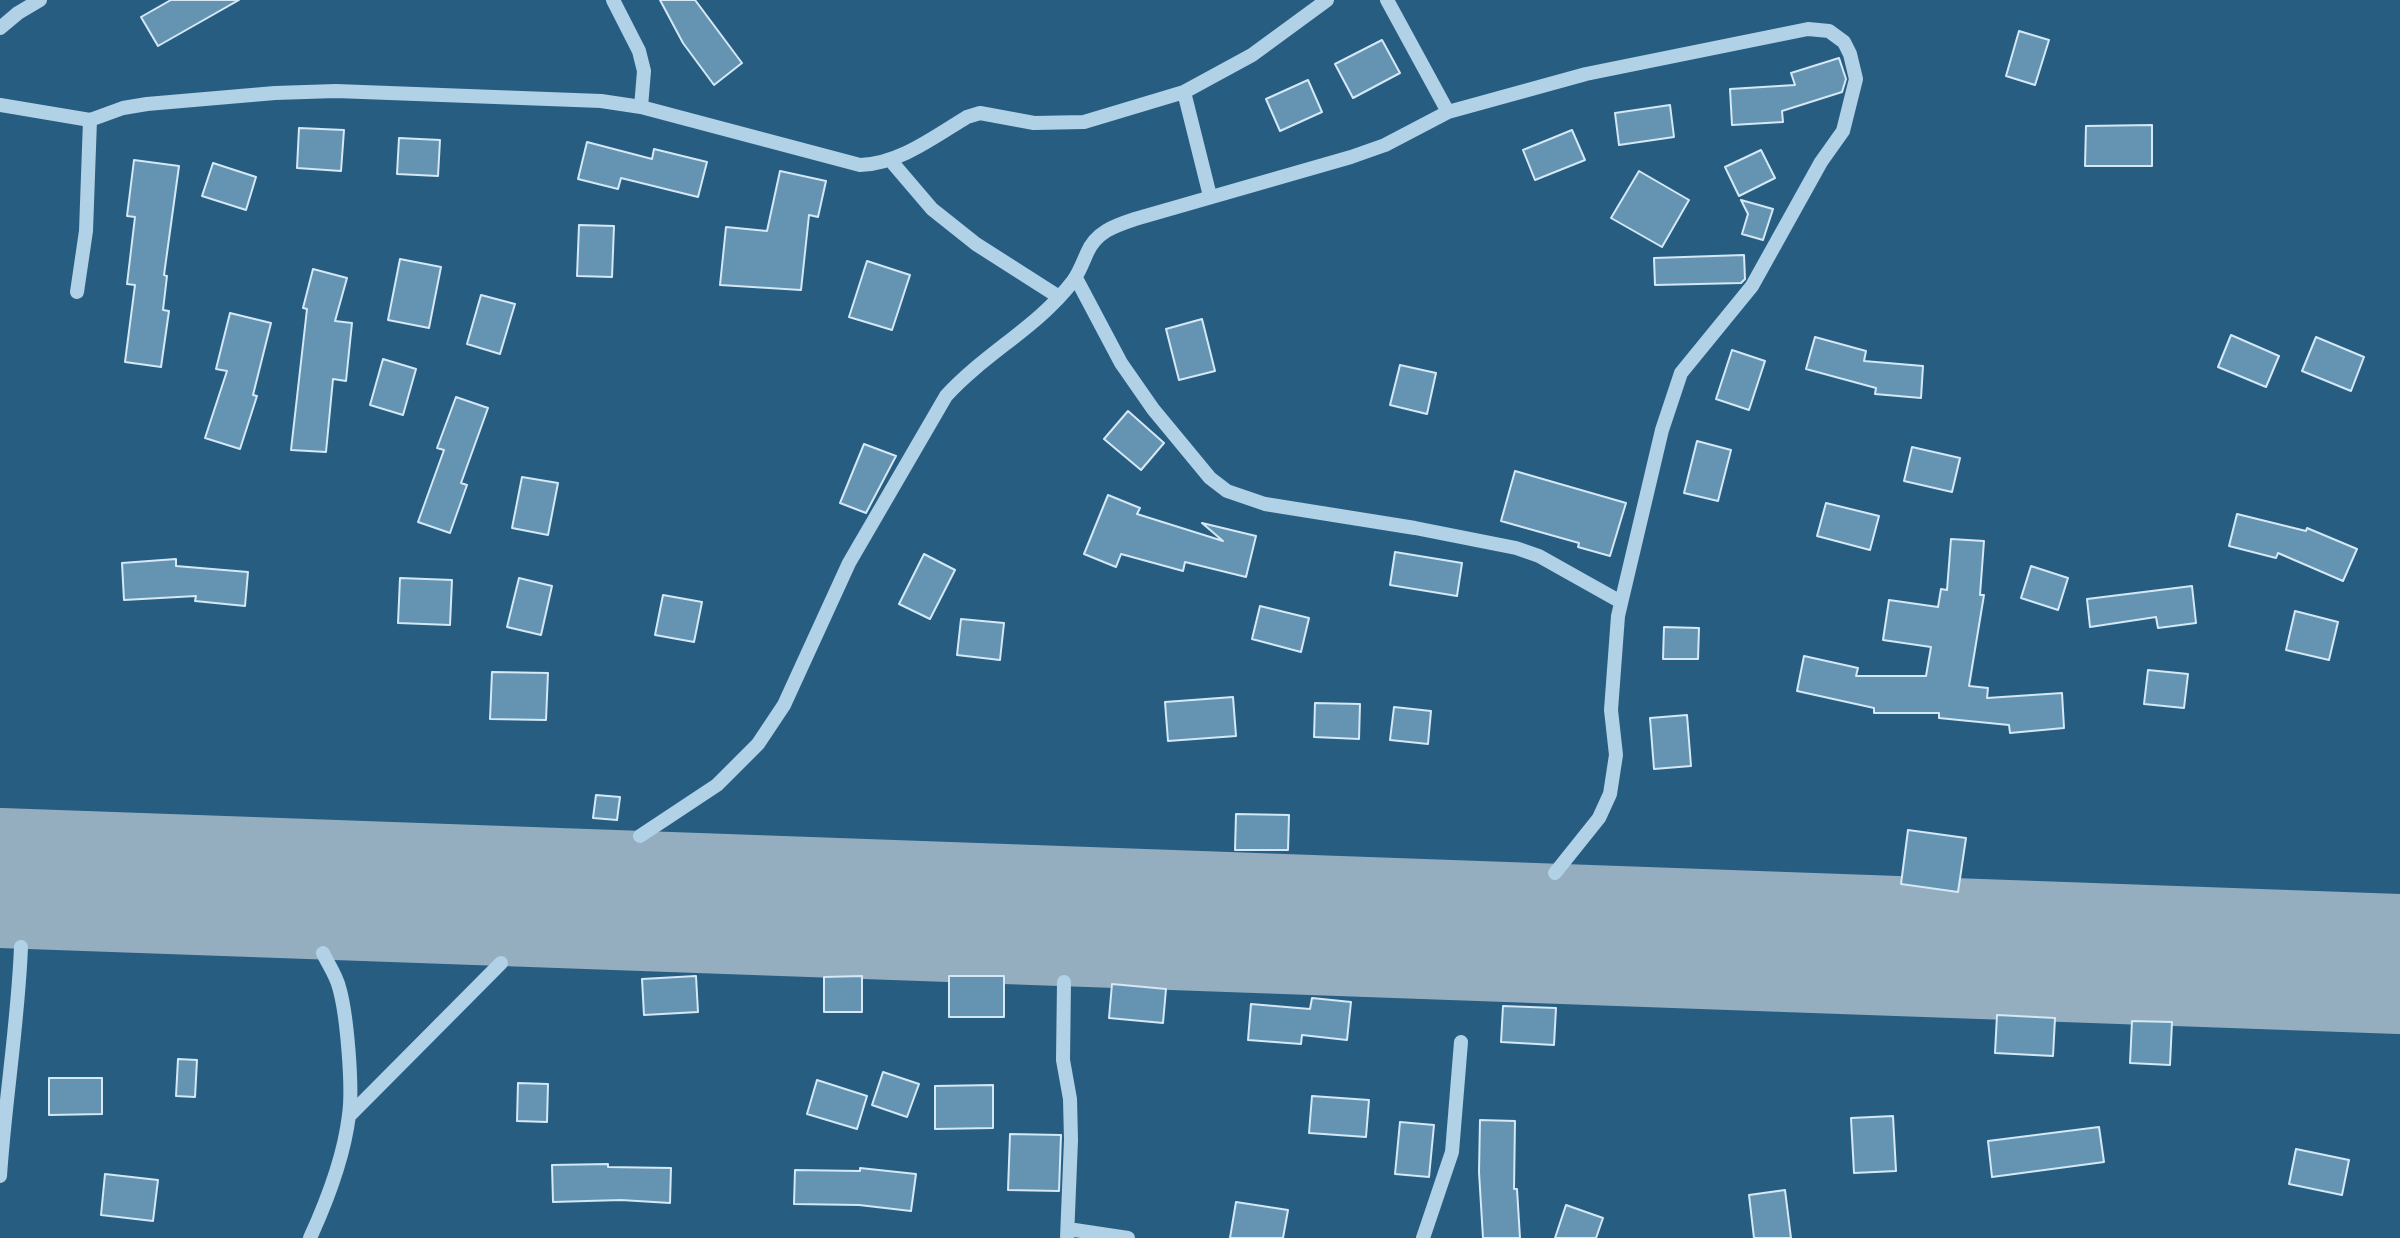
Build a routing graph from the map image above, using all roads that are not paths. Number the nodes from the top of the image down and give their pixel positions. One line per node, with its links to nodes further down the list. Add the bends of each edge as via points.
1 (40, 0): 5 (street)
2 (613, 0): 8 (street, via 639,51 644,71)
3 (1327, 0): 6 (street, via 1252,55)
4 (1387, 0): 9 (street)
5 (0, 28)
6 (1184, 92): 11 (street, via 1084,122 1034,123 980,113); 12 (street)
7 (0, 105): 10 (street)
8 (641, 107): 10 (street, via 336,91 147,104); 11 (street, via 860,165)
9 (1448, 112): 12 (street, via 1385,145); 16 (street, via 1586,74 1808,29 1829,31 1850,54 1856,79 1843,131 1752,286 1681,373)
10 (90, 120): 14 (street, via 85,243)
11 (891, 161): 15 (street, via 943,218)
12 (1210, 196): 13 (street, via 1112,227 1092,242)
13 (1076, 278): 15 (street); 16 (street, via 1121,363 1153,409 1227,491 1265,504 1516,548)
14 (77, 292)
15 (1059, 297): 17 (street, via 946,396 849,563 784,705 758,744 717,785)
16 (1621, 602): 18 (street, via 1610,794 1599,818)
17 (640, 836)
18 (1555, 873)
19 (21, 947): 25 (street)
20 (323, 953): 24 (street, via 339,986)
21 (501, 963): 24 (street)
22 (1064, 982): 26 (street, via 1063,1060 1071,1140)
23 (1461, 1042): 29 (street, via 1452,1152)
24 (349, 1116): 27 (street)
25 (0, 1176)
26 (1068, 1233): 28 (street)
27 (310, 1238)
28 (1128, 1238)
29 (1423, 1238)

